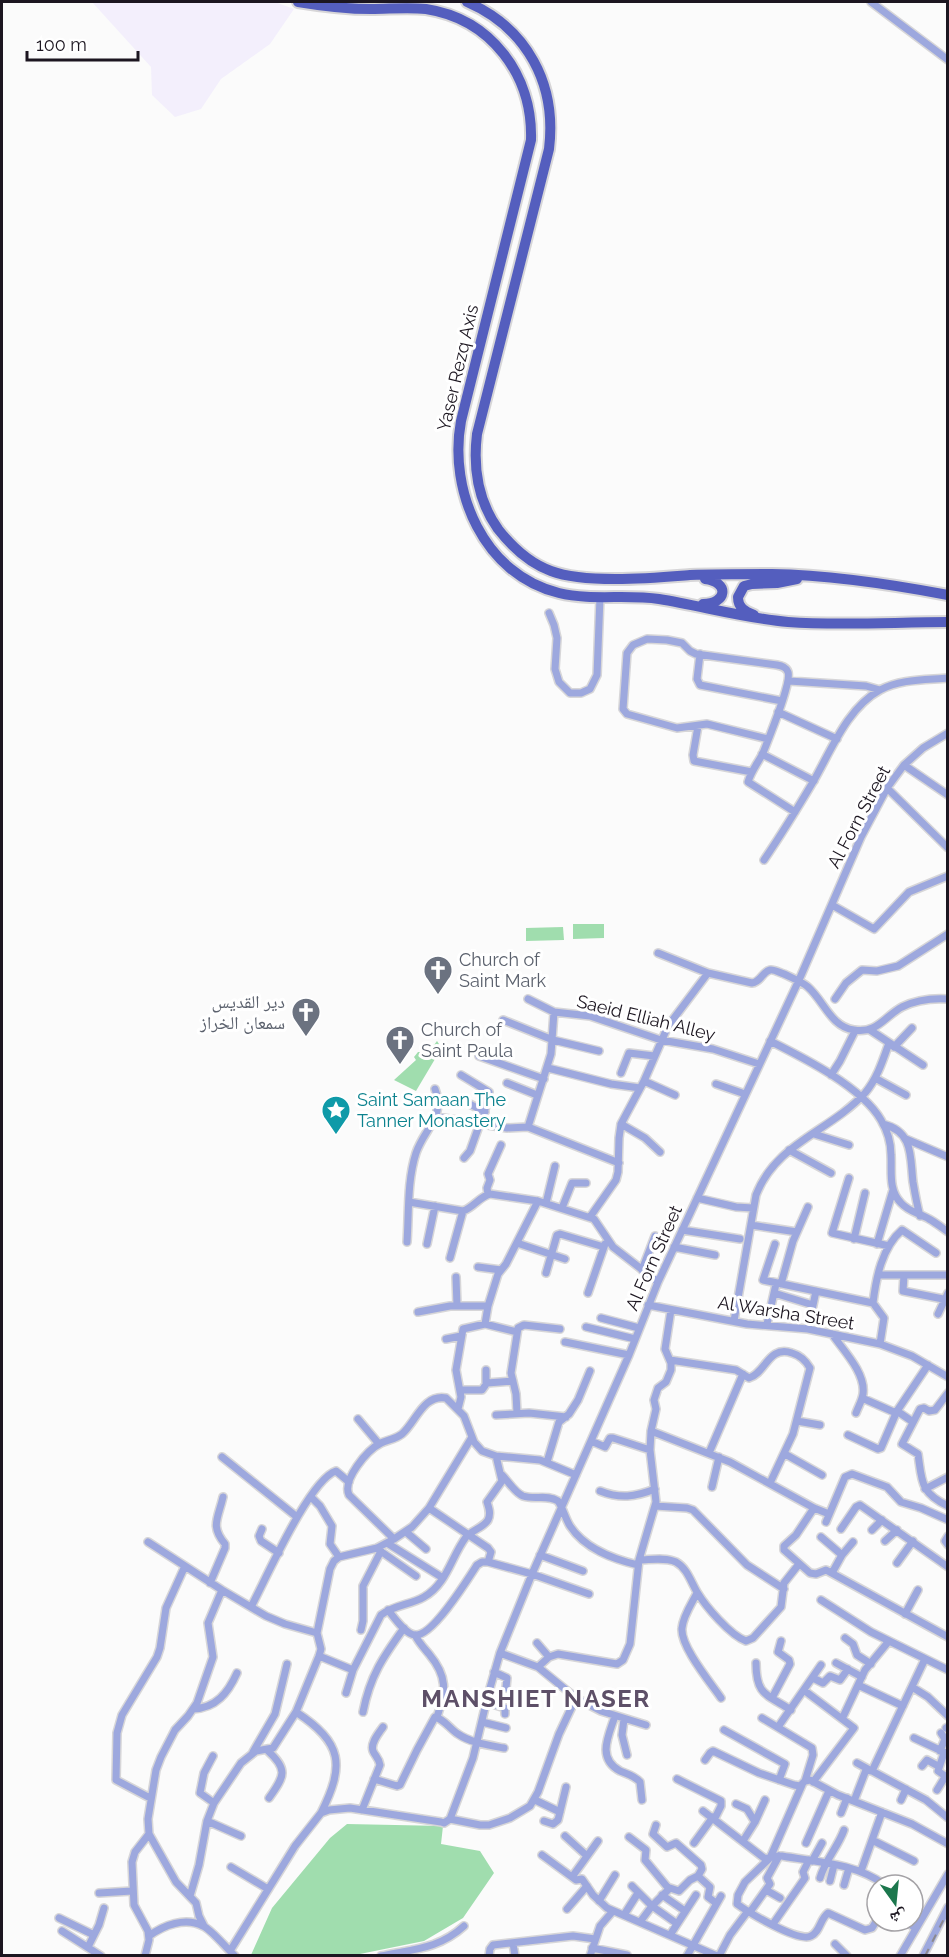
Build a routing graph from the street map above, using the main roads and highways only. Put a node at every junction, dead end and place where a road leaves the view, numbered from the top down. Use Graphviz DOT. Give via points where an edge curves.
graph roads {
  1 [pos="298,2"];
  2 [pos="467,2"];
  3 [pos="680,576"];
  4 [pos="808,576"];
  5 [pos="948,595"];
  6 [pos="690,604"];
  7 [pos="760,619"];
  8 [pos="948,622"];
  1 -- 6 [label="main road, Yaser Rezq Axis" via="351,8 413,8 450,15 492,42 518,75 530,113 531,140 461,421 459,473 465,499 490,549 523,577 550,591 579,597 651,598"];
  2 -- 3 [label="main road, Yaser Rezq Axis" via="506,27 528,52 544,82 551,122 549,149 477,434 476,471 484,502 494,522 515,547 551,571 583,577"];
  3 -- 4 [label="main road, Yaser Rezq Axis"];
  3 -- 6 [label="main road" via="713,580 722,590 715,603"];
  4 -- 5 [label="main road, Yaser Rezq Axis"];
  4 -- 7 [label="main road" via="744,586 738,597 739,605"];
  6 -- 7 [label="main road, Yaser Rezq Axis"];
  7 -- 8 [label="main road, Yaser Rezq Axis" via="822,624"];
}
